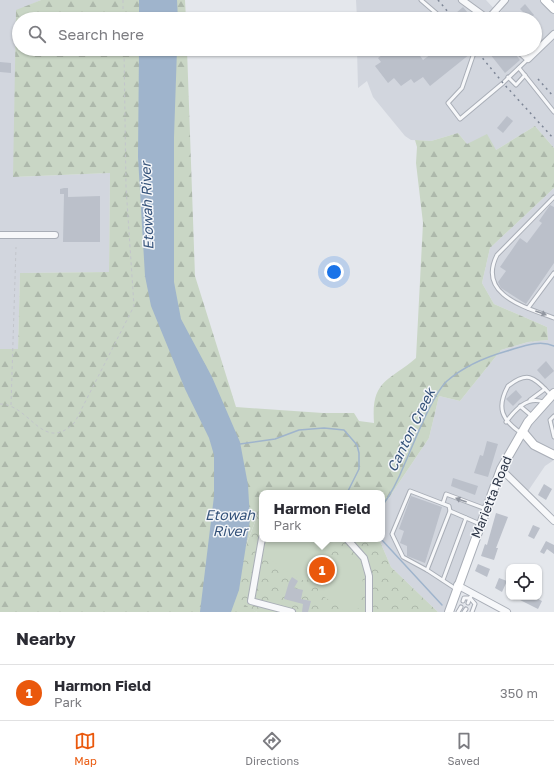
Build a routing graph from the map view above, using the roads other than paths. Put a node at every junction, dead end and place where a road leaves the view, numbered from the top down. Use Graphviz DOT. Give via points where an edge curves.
graph roads {
  1 [pos="421,0"];
  2 [pos="462,0"];
  3 [pos="545,0"];
  4 [pos="503,1"];
  5 [pos="554,9"];
  6 [pos="435,12"];
  7 [pos="477,12"];
  8 [pos="491,12"];
  9 [pos="554,34"];
  10 [pos="542,45"];
  11 [pos="473,56"];
  12 [pos="526,56"];
  13 [pos="528,58"];
  14 [pos="519,68"];
  15 [pos="525,75"];
  16 [pos="508,77"];
  17 [pos="554,112"];
  18 [pos="554,197"];
  19 [pos="0,235"];
  20 [pos="55,235"];
  21 [pos="554,273"];
  22 [pos="528,308"];
  23 [pos="554,318"];
  24 [pos="545,389"];
  25 [pos="553,394"];
  26 [pos="530,400"];
  27 [pos="545,403"];
  28 [pos="520,406"];
  29 [pos="554,416"];
  30 [pos="533,417"];
  31 [pos="506,422"];
  32 [pos="522,432"];
  33 [pos="554,437"];
  34 [pos="554,455"];
  35 [pos="501,469"];
  36 [pos="443,503"];
  37 [pos="486,509"];
  38 [pos="450,511"];
  39 [pos="466,518"];
  40 [pos="554,521"];
  41 [pos="480,524"];
  42 [pos="261,542"];
  43 [pos="350,542"];
  44 [pos="427,570"];
  45 [pos="442,580"];
  46 [pos="457,587"];
  47 [pos="472,595"];
  48 [pos="463,601"];
  49 [pos="468,603"];
  50 [pos="460,607"];
  51 [pos="292,612"];
  52 [pos="369,612"];
  53 [pos="451,612"];
  54 [pos="472,612"];
  55 [pos="507,612"];
  1 -- 6 [label="lane"];
  2 -- 7 [label="street"];
  3 -- 5 [label="street"];
  4 -- 8 [label="street"];
  9 -- 10 [label="street"];
  11 -- 16 [label="lane" via="462,88 448,103 460,119"];
  12 -- 13 [label="street"];
  13 -- 14 [label="lane"];
  14 -- 15 [label="lane"];
  14 -- 16 [label="lane"];
  15 -- 16 [label="lane" via="516,85"];
  15 -- 17 [label="lane"];
  18 -- 22 [label="lane" via="497,255 493,264 492,277 495,286 513,302"];
  19 -- 20 [label="street"];
  21 -- 22 [label="lane"];
  22 -- 23 [label="lane, one-way"];
  24 -- 25 [label="lane"];
  24 -- 26 [label="lane"];
  24 -- 31 [label="lane" via="534,378 526,376 508,386 502,410"];
  25 -- 27 [label="street, Marietta Road"];
  26 -- 27 [label="lane"];
  26 -- 28 [label="lane"];
  27 -- 30 [label="street, Marietta Road"];
  28 -- 30 [label="lane"];
  28 -- 31 [label="lane"];
  29 -- 33 [label="lane" via="550,420"];
  30 -- 32 [label="street, Marietta Road"];
  31 -- 32 [label="lane"];
  32 -- 34 [label="street" via="534,444"];
  32 -- 35 [label="street, Marietta Road"];
  35 -- 37 [label="street, Marietta Road"];
  35 -- 40 [label="street"];
  37 -- 36 [label="lane, one-way" via="446,494"];
  36 -- 38 [label="lane" via="449,506"];
  36 -- 44 [label="lane" via="410,491 392,534 403,557"];
  37 -- 41 [label="street, Marietta Road"];
  38 -- 39 [label="lane"];
  38 -- 44 [label="lane"];
  39 -- 41 [label="lane"];
  39 -- 45 [label="lane"];
  41 -- 46 [label="street, Marietta Road"];
  42 -- 51 [label="street" via="251,601"];
  43 -- 52 [label="street" via="366,564 369,576"];
  44 -- 45 [label="lane"];
  45 -- 46 [label="lane"];
  46 -- 47 [label="street"];
  46 -- 53 [label="street, Marietta Road"];
  47 -- 48 [label="lane"];
  47 -- 49 [label="lane"];
  47 -- 54 [label="lane" via="475,604"];
  47 -- 55 [label="street"];
  50 -- 53 [label="lane"];
}
